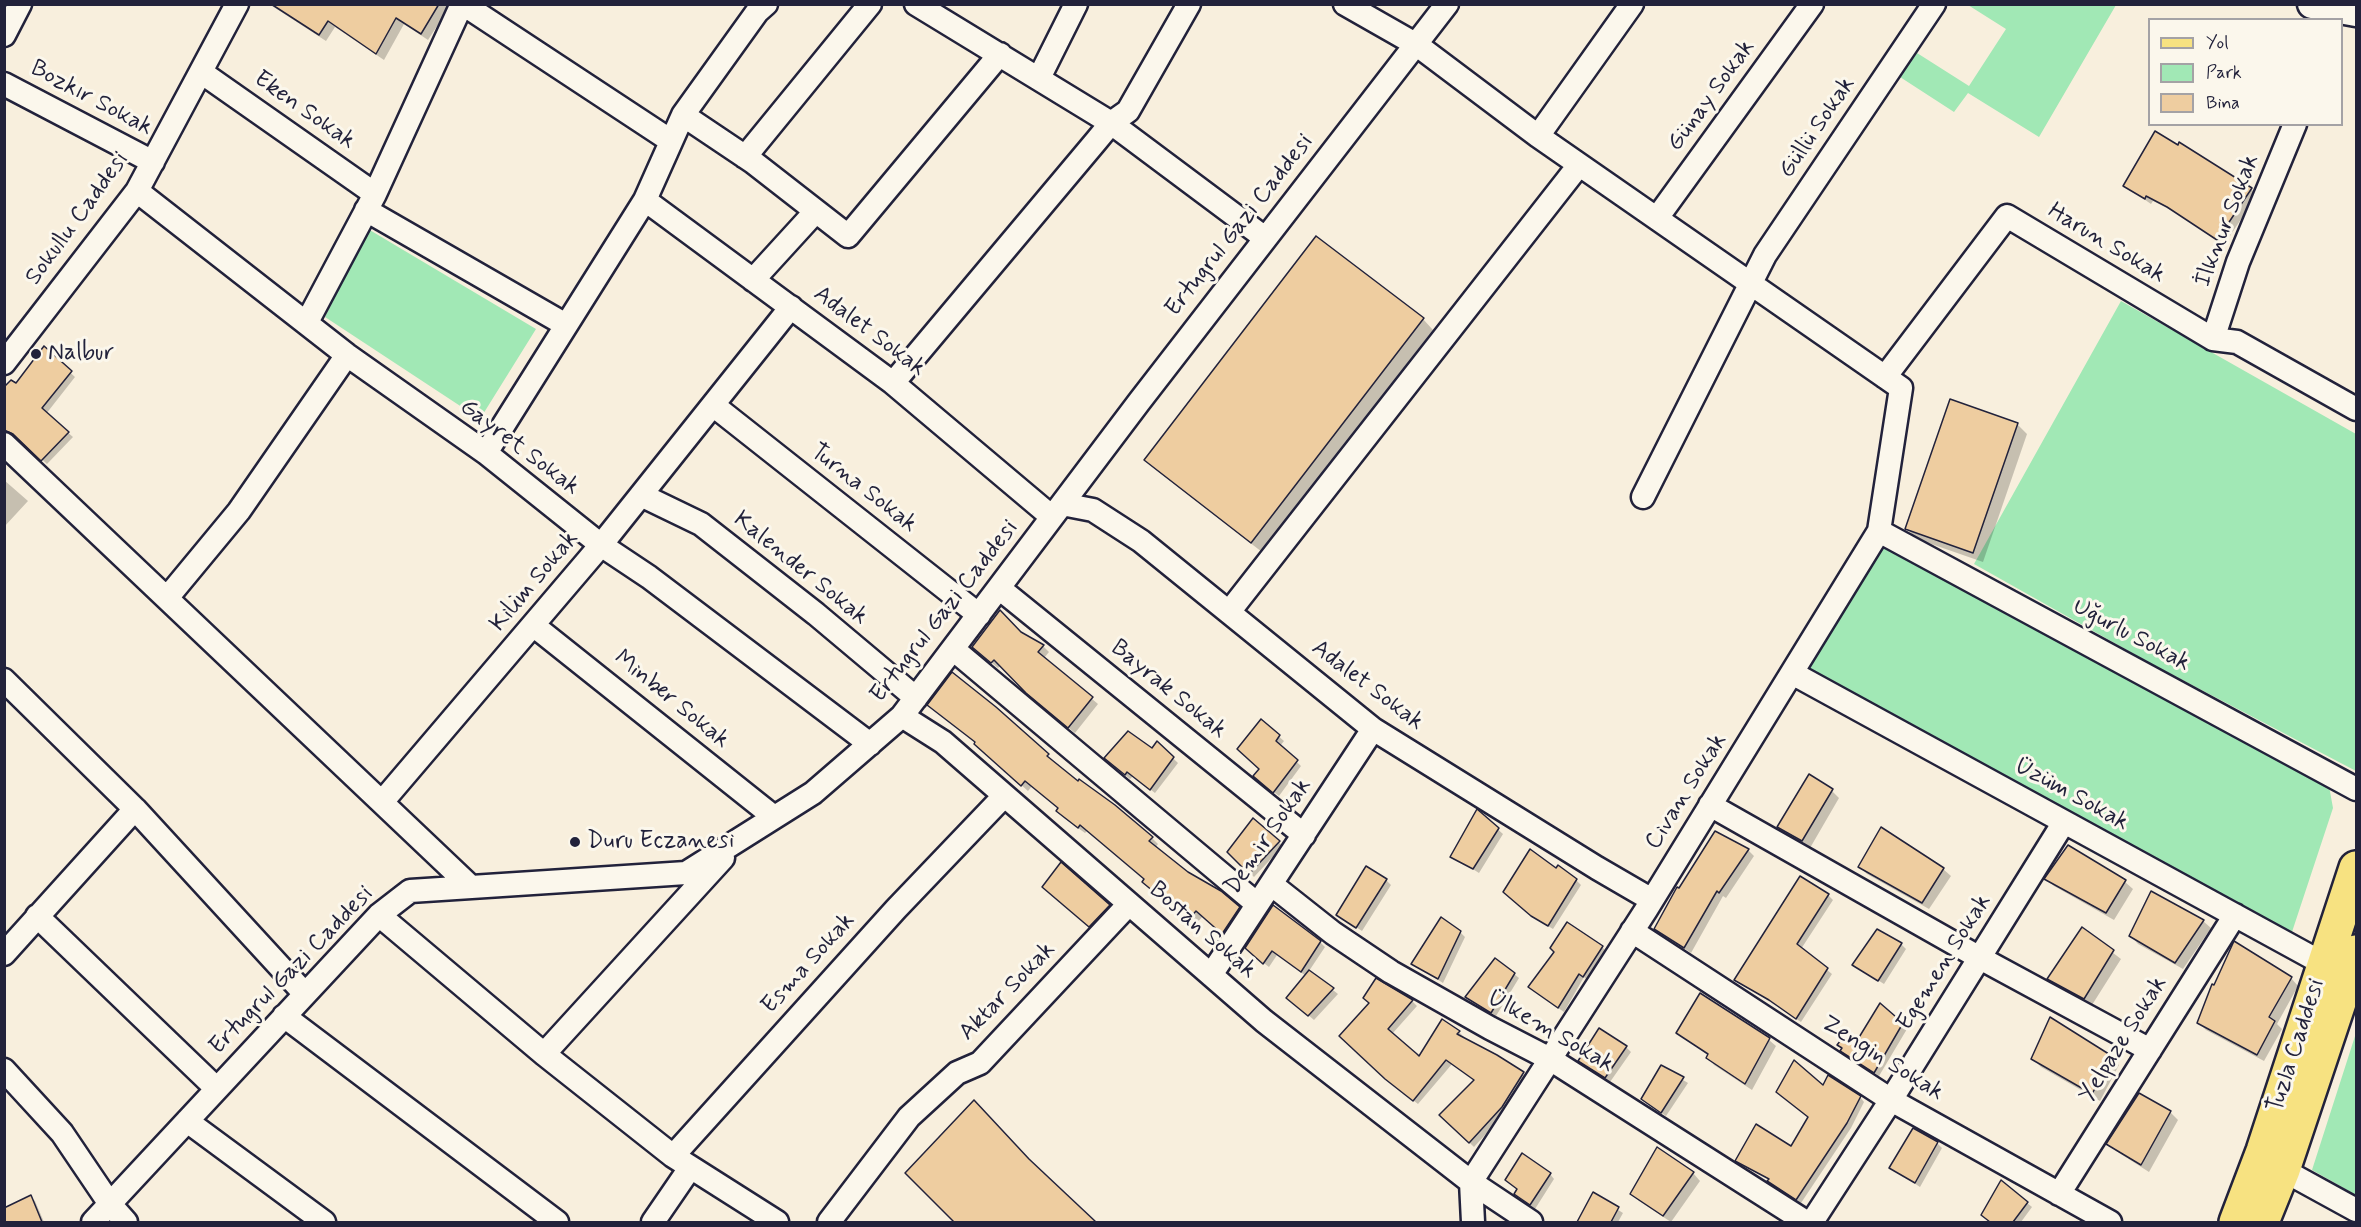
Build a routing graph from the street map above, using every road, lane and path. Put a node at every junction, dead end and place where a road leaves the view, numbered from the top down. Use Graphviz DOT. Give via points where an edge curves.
graph roads {
  1 [pos="20,4"];
  2 [pos="463,4"];
  3 [pos="870,4"];
  4 [pos="916,4"];
  5 [pos="1077,4"];
  6 [pos="1189,4"];
  7 [pos="1345,4"];
  8 [pos="1447,4"];
  9 [pos="1632,4"];
  10 [pos="1812,4"];
  11 [pos="1934,4"];
  12 [pos="230,7"];
  13 [pos="757,7"];
  14 [pos="2323,9"];
  15 [pos="2356,12"];
  16 [pos="4,35"];
  17 [pos="1417,45"];
  18 [pos="1000,54"];
  19 [pos="201,72"];
  20 [pos="1039,78"];
  21 [pos="4,84"];
  22 [pos="683,115"];
  23 [pos="1111,123"];
  24 [pos="2294,126"];
  25 [pos="1538,136"];
  26 [pos="671,141"];
  27 [pos="745,157"];
  28 [pos="153,162"];
  29 [pos="1580,165"];
  30 [pos="138,191"];
  31 [pos="645,200"];
  32 [pos="371,202"];
  33 [pos="816,211"];
  34 [pos="1657,219"];
  35 [pos="1265,238"];
  36 [pos="753,280"];
  37 [pos="1749,283"];
  38 [pos="790,307"];
  39 [pos="307,322"];
  40 [pos="566,325"];
  41 [pos="2213,339"];
  42 [pos="347,355"];
  43 [pos="4,363"];
  44 [pos="1885,377"];
  45 [pos="893,383"];
  46 [pos="713,405"];
  47 [pos="2356,409"];
  48 [pos="4,444"];
  49 [pos="486,453"];
  50 [pos="641,495"];
  51 [pos="1643,496"];
  52 [pos="1057,511"];
  53 [pos="1879,531"];
  54 [pos="601,545"];
  55 [pos="999,588"];
  56 [pos="167,598"];
  57 [pos="1229,612"];
  58 [pos="979,615"];
  59 [pos="533,625"];
  60 [pos="953,649"];
  61 [pos="1792,673"];
  62 [pos="4,680"];
  63 [pos="916,698"];
  64 [pos="902,716"];
  65 [pos="1373,729"];
  66 [pos="870,744"];
  67 [pos="2356,789"];
  68 [pos="1004,796"];
  69 [pos="382,802"];
  70 [pos="1710,805"];
  71 [pos="135,809"];
  72 [pos="774,817"];
  73 [pos="2064,822"];
  74 [pos="1304,835"];
  75 [pos="743,837"];
  76 [pos="2356,868"];
  77 [pos="1271,884"];
  78 [pos="471,887"];
  79 [pos="1652,900"];
  80 [pos="1129,904"];
  81 [pos="1257,904"];
  82 [pos="379,915"];
  83 [pos="2235,915"];
  84 [pos="37,916"];
  85 [pos="1632,932"];
  86 [pos="4,954"];
  87 [pos="2356,955"];
  88 [pos="1980,958"];
  89 [pos="2324,964"];
  90 [pos="1211,975"];
  91 [pos="305,994"];
  92 [pos="284,1017"];
  93 [pos="2150,1050"];
  94 [pos="544,1054"];
  95 [pos="1550,1059"];
  96 [pos="4,1070"];
  97 [pos="217,1089"];
  98 [pos="1891,1100"];
  99 [pos="187,1121"];
  100 [pos="682,1162"];
  101 [pos="2283,1170"];
  102 [pos="1471,1182"];
  103 [pos="2059,1194"];
  104 [pos="110,1204"];
  105 [pos="2356,1210"];
  106 [pos="93,1222"];
  107 [pos="126,1222"];
  108 [pos="324,1222"];
  109 [pos="557,1222"];
  110 [pos="653,1222"];
  111 [pos="777,1222"];
  112 [pos="829,1222"];
  113 [pos="1473,1222"];
  114 [pos="1532,1222"];
  115 [pos="1806,1222"];
  116 [pos="1812,1222"];
  117 [pos="2110,1222"];
  118 [pos="2236,1222"];
  119 [pos="2262,1222"];
  1 -- 16 [label="street"];
  2 -- 26 [label="street"];
  2 -- 32 [label="street"];
  3 -- 27 [label="street"];
  4 -- 18 [label="street"];
  5 -- 20 [label="street"];
  6 -- 23 [label="street" via="1128,111"];
  7 -- 17 [label="street"];
  8 -- 17 [label="street, Ertugrul Gazi Caddesi"];
  9 -- 25 [label="street"];
  10 -- 34 [label="street, Günay Sokak"];
  11 -- 37 [label="street, Güllü Sokak"];
  12 -- 19 [label="street, Sokullu Caddesi"];
  13 -- 22 [label="street"];
  14 -- 15 [label="street"];
  17 -- 25 [label="street"];
  17 -- 35 [label="street, Ertugrul Gazi Caddesi"];
  18 -- 20 [label="street"];
  18 -- 33 [label="street" via="848,236"];
  19 -- 28 [label="street, Sokullu Caddesi"];
  19 -- 32 [label="street, Eken Sokak"];
  20 -- 23 [label="street"];
  21 -- 28 [label="street, Bozkır Sokak"];
  22 -- 26 [label="street"];
  22 -- 27 [label="street"];
  23 -- 35 [label="street"];
  23 -- 45 [label="street"];
  24 -- 41 [label="street, İlknur Sokak" via="2238,262"];
  25 -- 29 [label="street"];
  26 -- 31 [label="street"];
  27 -- 33 [label="street"];
  28 -- 30 [label="street, Sokullu Caddesi"];
  29 -- 34 [label="street"];
  29 -- 57 [label="street"];
  30 -- 39 [label="street, Gayret Sokak"];
  30 -- 43 [label="street, Sokullu Caddesi"];
  31 -- 36 [label="street, Adalet Sokak"];
  31 -- 40 [label="street"];
  32 -- 39 [label="street"];
  32 -- 40 [label="street, Eken Sokak"];
  33 -- 36 [label="street"];
  34 -- 37 [label="street"];
  35 -- 52 [label="street, Ertugrul Gazi Caddesi"];
  36 -- 38 [label="street, Adalet Sokak"];
  37 -- 44 [label="street"];
  37 -- 51 [label="street, Güllü Sokak"];
  38 -- 45 [label="street, Adalet Sokak"];
  38 -- 46 [label="street, Kilim Sokak"];
  39 -- 42 [label="street, Gayret Sokak"];
  40 -- 49 [label="street"];
  41 -- 44 [label="street, Harun Sokak" via="2007,216"];
  41 -- 47 [label="street, Harun Sokak" via="2237,342"];
  42 -- 49 [label="street, Gayret Sokak"];
  42 -- 56 [label="street" via="239,510"];
  44 -- 53 [label="street, Civan Sokak" via="1901,388"];
  45 -- 52 [label="street, Adalet Sokak"];
  46 -- 50 [label="street, Kilim Sokak"];
  46 -- 58 [label="street, Turna Sokak"];
  48 -- 56 [label="street"];
  49 -- 54 [label="street, Gayret Sokak"];
  50 -- 54 [label="street, Kilim Sokak"];
  50 -- 63 [label="street, Kalender Sokak" via="700,524"];
  52 -- 55 [label="street, Ertugrul Gazi Caddesi"];
  52 -- 57 [label="street, Adalet Sokak" via="1093,510 1141,541"];
  53 -- 61 [label="street, Civan Sokak"];
  53 -- 67 [label="street, Uğurlu Sokak"];
  54 -- 59 [label="street, Kilim Sokak"];
  54 -- 66 [label="street, Gayret Sokak"];
  55 -- 58 [label="street, Ertugrul Gazi Caddesi"];
  55 -- 74 [label="street, Bayrak Sokak"];
  56 -- 69 [label="street"];
  57 -- 65 [label="street, Adalet Sokak"];
  58 -- 60 [label="street, Ertugrul Gazi Caddesi"];
  59 -- 69 [label="street, Kilim Sokak"];
  59 -- 72 [label="street, Minber Sokak"];
  60 -- 63 [label="street, Ertugrul Gazi Caddesi"];
  60 -- 81 [label="street"];
  61 -- 70 [label="street, Civan Sokak"];
  61 -- 73 [label="street, Üzüm Sokak"];
  62 -- 71 [label="street"];
  63 -- 64 [label="street, Ertugrul Gazi Caddesi"];
  64 -- 66 [label="street, Ertugrul Gazi Caddesi"];
  64 -- 68 [label="street, Bostan Sokak" via="943,742"];
  65 -- 74 [label="street, Demir Sokak"];
  65 -- 79 [label="street, Adalet Sokak"];
  66 -- 72 [label="street, Ertugrul Gazi Caddesi" via="813,794"];
  68 -- 80 [label="street, Bostan Sokak"];
  68 -- 100 [label="street, Esma Sokak" via="896,909"];
  69 -- 78 [label="street"];
  70 -- 79 [label="street, Civan Sokak"];
  70 -- 88 [label="street"];
  71 -- 84 [label="street"];
  71 -- 91 [label="street"];
  72 -- 75 [label="street, Ertugrul Gazi Caddesi"];
  73 -- 83 [label="street, Üzüm Sokak"];
  73 -- 88 [label="street, Egemen Sokak"];
  74 -- 77 [label="street, Demir Sokak"];
  75 -- 78 [label="street, Ertugrul Gazi Caddesi" via="686,873"];
  75 -- 94 [label="street"];
  76 -- 89 [label="main road, Tuzla Caddesi"];
  77 -- 81 [label="street, Demir Sokak"];
  77 -- 95 [label="street, Ülkem Sokak" via="1333,933 1392,972"];
  78 -- 82 [label="street, Ertugrul Gazi Caddesi" via="410,891"];
  79 -- 85 [label="street, Civan Sokak"];
  80 -- 90 [label="street, Bostan Sokak"];
  80 -- 112 [label="street, Aktar Sokak" via="980,1063 957,1073 909,1117"];
  81 -- 90 [label="street, Demir Sokak"];
  82 -- 91 [label="street, Ertugrul Gazi Caddesi"];
  82 -- 94 [label="street"];
  83 -- 89 [label="street, Üzüm Sokak"];
  83 -- 93 [label="street, Yelpaze Sokak"];
  84 -- 86 [label="street"];
  84 -- 97 [label="street"];
  85 -- 95 [label="street, Civan Sokak"];
  85 -- 98 [label="street, Zengin Sokak"];
  87 -- 101 [label="main road, Tuzla Caddesi"];
  88 -- 93 [label="street"];
  88 -- 98 [label="street, Egemen Sokak"];
  89 -- 118 [label="main road, Tuzla Caddesi"];
  90 -- 102 [label="street, Bostan Sokak"];
  91 -- 92 [label="street, Ertugrul Gazi Caddesi"];
  92 -- 97 [label="street, Ertugrul Gazi Caddesi"];
  92 -- 109 [label="street"];
  93 -- 103 [label="street, Yelpaze Sokak"];
  94 -- 100 [label="street"];
  95 -- 102 [label="street, Civan Sokak"];
  95 -- 115 [label="street, Ülkem Sokak"];
  96 -- 104 [label="street" via="62,1133"];
  97 -- 99 [label="street, Ertugrul Gazi Caddesi"];
  98 -- 103 [label="street, Zengin Sokak"];
  98 -- 116 [label="street, Egemen Sokak"];
  99 -- 104 [label="street, Ertugrul Gazi Caddesi"];
  99 -- 108 [label="street"];
  100 -- 110 [label="street, Esma Sokak"];
  100 -- 111 [label="street"];
  101 -- 105 [label="street"];
  101 -- 119 [label="main road, Tuzla Caddesi"];
  102 -- 113 [label="street"];
  102 -- 114 [label="street"];
  103 -- 117 [label="street, Zengin Sokak"];
  104 -- 106 [label="street, Ertugrul Gazi Caddesi"];
  104 -- 107 [label="street"];
}
